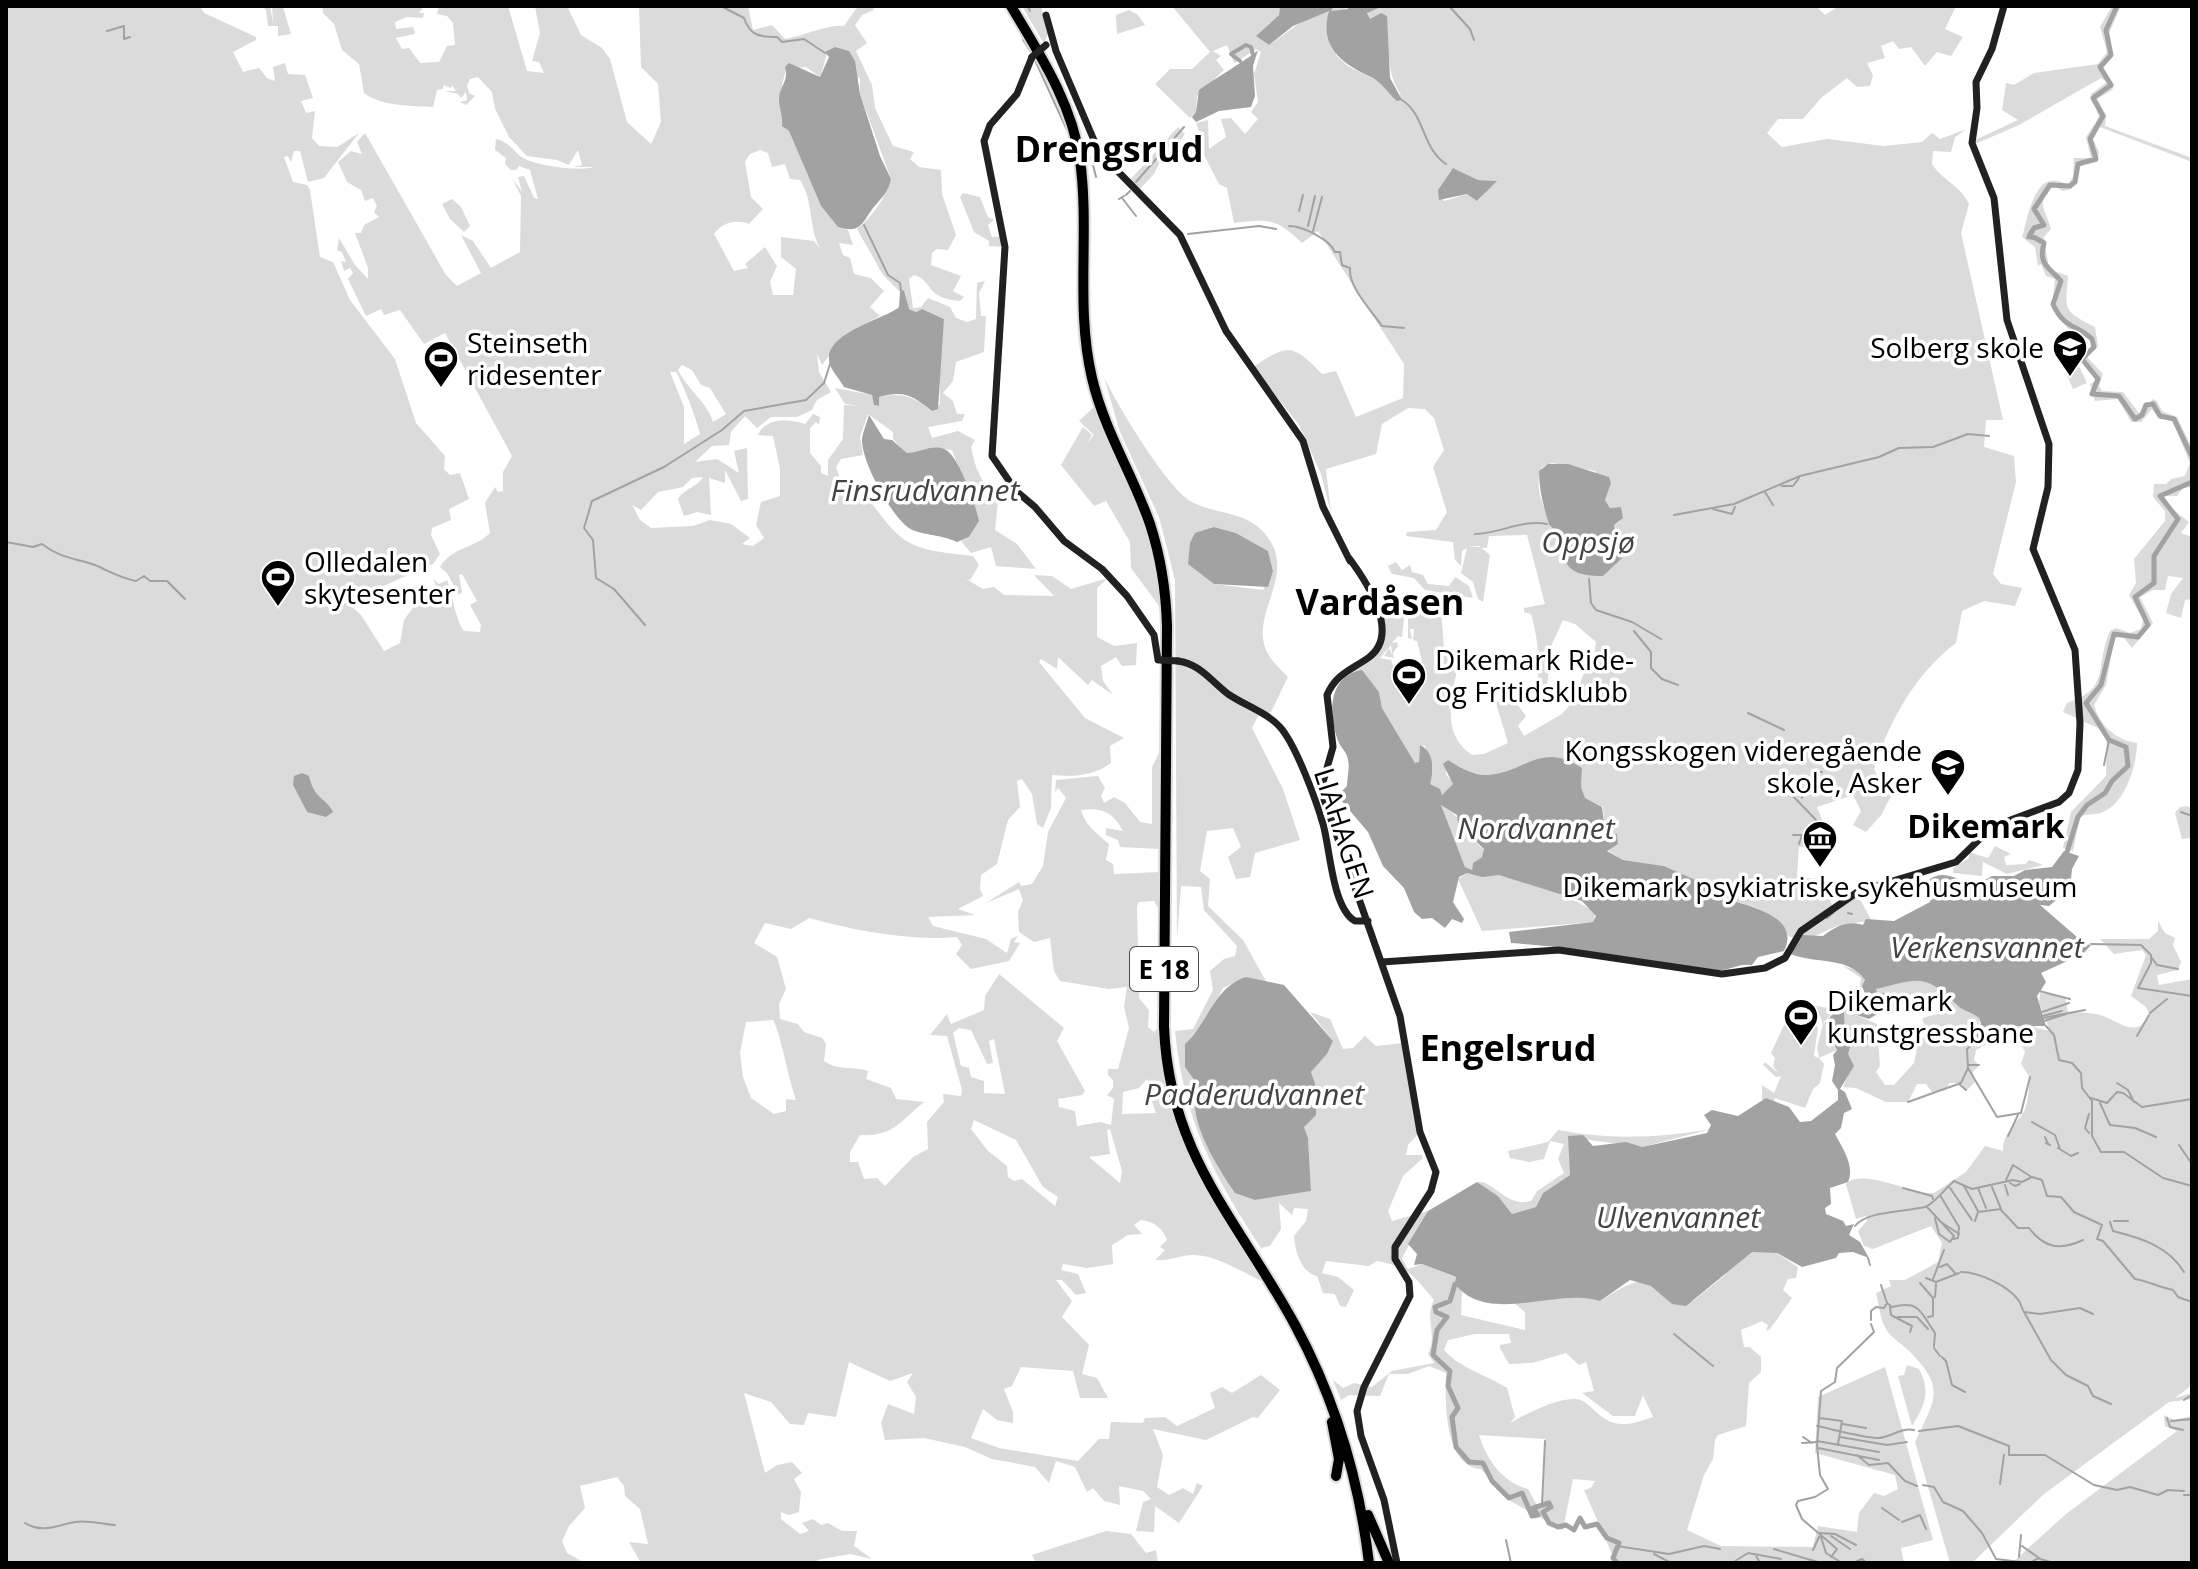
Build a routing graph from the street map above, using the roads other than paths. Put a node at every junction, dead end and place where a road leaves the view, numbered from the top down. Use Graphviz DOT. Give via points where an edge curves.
graph roads {
  1 [pos="1011,6"];
  2 [pos="1018,6"];
  3 [pos="1043,6"];
  4 [pos="2004,6"];
  5 [pos="1050,43"];
  6 [pos="1368,921"];
  7 [pos="1383,964"];
  8 [pos="1319,1374"];
  9 [pos="1336,1476"];
  10 [pos="1386,1562"];
  1 -- 8 [label="highway, E 18" via="1055,81 1072,125 1082,174 1084,329 1092,378 1150,523 1163,578 1164,1027 1173,1095 1199,1168 1284,1305"];
  2 -- 10 [label="highway, E 18" via="1059,79 1081,138 1088,186 1094,359 1107,411 1155,522 1168,577 1170,1027 1178,1094 1205,1166 1317,1355"];
  3 -- 5 [label="main road"];
  4 -- 7 [label="main road" via="1976,82 1972,143 1994,198 2007,320 2049,444 2048,487 2034,554 2074,645 2080,723 2076,776 2065,797 1992,827 1956,862 1873,885 1840,902 1797,934 1781,962 1762,969 1726,975 1559,950"];
  5 -- 6 [label="main road" via="1099,152 1186,247 1226,331 1303,441 1323,507 1376,614 1380,639 1369,657 1341,674 1330,688 1326,702 1333,747 1323,796"];
  5 -- 6 [label="main road, LIAHAGEN, bridge" via="1032,57 1017,94 987,130 985,154 1005,247 991,453 1016,491 1127,596 1154,635 1160,660 1196,666 1282,730 1315,801 1346,913 1355,921"];
  6 -- 7 [label="main road"];
  7 -- 10 [label="main road" via="1402,1023 1419,1124 1436,1177 1395,1244 1395,1259 1411,1293 1358,1404 1359,1430 1391,1533"];
  8 -- 9 [label="highway, E 18" via="1338,1449"];
  8 -- 10 [label="highway, E 18"];
}
